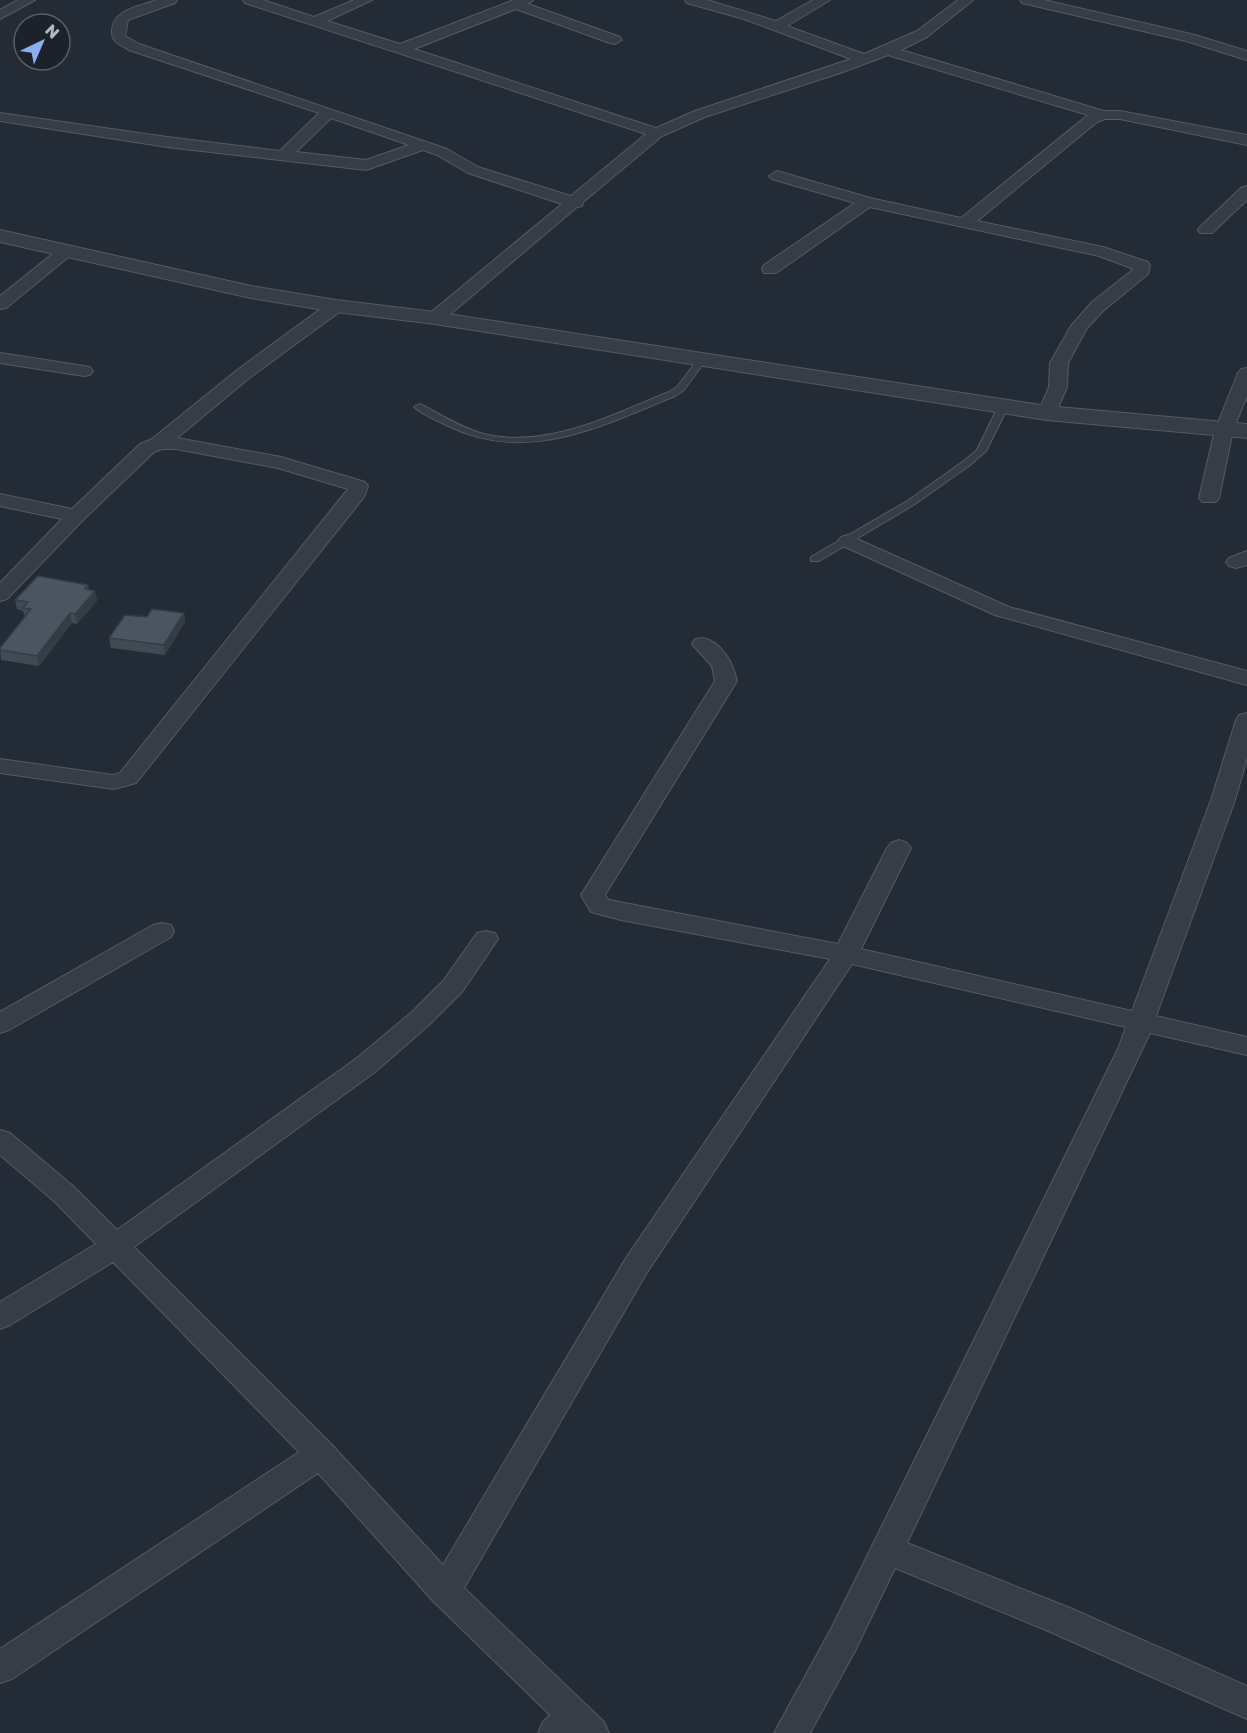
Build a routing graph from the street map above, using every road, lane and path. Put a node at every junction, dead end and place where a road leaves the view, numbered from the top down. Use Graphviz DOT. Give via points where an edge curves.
graph roads {
  1 [pos="28,0"];
  2 [pos="170,0"];
  3 [pos="250,0"];
  4 [pos="364,0"];
  5 [pos="692,0"];
  6 [pos="824,0"];
  7 [pos="966,0"];
  8 [pos="1028,0"];
  9 [pos="521,2"];
  10 [pos="0,15"];
  11 [pos="313,22"];
  12 [pos="777,26"];
  13 [pos="615,40"];
  14 [pos="401,49"];
  15 [pos="887,50"];
  16 [pos="1247,56"];
  17 [pos="864,59"];
  18 [pos="330,112"];
  19 [pos="1103,115"];
  20 [pos="0,117"];
  21 [pos="19,120"];
  22 [pos="0,133"];
  23 [pos="657,133"];
  24 [pos="1247,140"];
  25 [pos="423,145"];
  26 [pos="283,156"];
  27 [pos="777,176"];
  28 [pos="1247,191"];
  29 [pos="867,202"];
  30 [pos="576,203"];
  31 [pos="964,223"];
  32 [pos="1206,230"];
  33 [pos="0,236"];
  34 [pos="66,251"];
  35 [pos="771,269"];
  36 [pos="0,304"];
  37 [pos="336,306"];
  38 [pos="435,318"];
  39 [pos="0,358"];
  40 [pos="702,360"];
  41 [pos="84,371"];
  42 [pos="1247,373"];
  43 [pos="1004,406"];
  44 [pos="419,407"];
  45 [pos="1047,413"];
  46 [pos="1224,430"];
  47 [pos="1247,431"];
  48 [pos="159,443"];
  49 [pos="1209,498"];
  50 [pos="0,500"];
  51 [pos="76,516"];
  52 [pos="849,541"];
  53 [pos="815,559"];
  54 [pos="0,595"];
  55 [pos="703,644"];
  56 [pos="1247,678"];
  57 [pos="1247,720"];
  58 [pos="0,766"];
  59 [pos="899,848"];
  60 [pos="162,931"];
  61 [pos="486,939"];
  62 [pos="846,954"];
  63 [pos="1141,1020"];
  64 [pos="0,1024"];
  65 [pos="1247,1046"];
  66 [pos="0,1140"];
  67 [pos="115,1246"];
  68 [pos="0,1317"];
  69 [pos="321,1454"];
  70 [pos="887,1550"];
  71 [pos="445,1591"];
  72 [pos="0,1668"];
  73 [pos="1247,1703"];
  74 [pos="574,1728"];
  75 [pos="791,1733"];
  1 -- 10 [label="street"];
  2 -- 18 [label="street" via="123,17 118,38 156,55"];
  3 -- 11 [label="street"];
  4 -- 11 [label="street"];
  5 -- 12 [label="street"];
  6 -- 12 [label="street"];
  7 -- 15 [label="street" via="922,34"];
  8 -- 16 [label="street" via="1190,38"];
  9 -- 13 [label="street"];
  9 -- 14 [label="street"];
  11 -- 14 [label="street"];
  12 -- 17 [label="street"];
  14 -- 23 [label="street"];
  15 -- 17 [label="street"];
  15 -- 19 [label="street"];
  17 -- 23 [label="street" via="700,114"];
  18 -- 25 [label="street"];
  18 -- 26 [label="street"];
  19 -- 24 [label="street"];
  19 -- 31 [label="street" via="1092,119"];
  20 -- 21 [label="street"];
  21 -- 22 [label="street"];
  21 -- 26 [label="street"];
  23 -- 30 [label="street"];
  25 -- 26 [label="street" via="366,165"];
  25 -- 30 [label="street" via="473,170"];
  27 -- 29 [label="street"];
  28 -- 32 [label="street"];
  29 -- 31 [label="street"];
  29 -- 35 [label="street"];
  30 -- 38 [label="street"];
  31 -- 45 [label="street" via="1103,252 1142,266 1080,326 1059,363 1058,387"];
  33 -- 34 [label="street"];
  34 -- 36 [label="street"];
  34 -- 37 [label="street" via="251,292"];
  37 -- 38 [label="street"];
  37 -- 48 [label="street"];
  38 -- 40 [label="street"];
  39 -- 41 [label="street"];
  40 -- 43 [label="street"];
  40 -- 44 [label="lane" via="672,394 549,438 499,440 478,436"];
  42 -- 46 [label="street"];
  43 -- 45 [label="street"];
  43 -- 52 [label="lane" via="981,451 912,502"];
  45 -- 46 [label="street"];
  46 -- 47 [label="street"];
  46 -- 49 [label="street"];
  48 -- 51 [label="street" via="147,448"];
  48 -- 58 [label="street" via="281,463 358,486 357,493 128,778 114,782"];
  50 -- 51 [label="street"];
  51 -- 54 [label="street"];
  52 -- 53 [label="lane"];
  52 -- 56 [label="street" via="1002,611"];
  55 -- 62 [label="street" via="722,664 726,681 593,895 600,906 621,912"];
  57 -- 63 [label="street" via="1223,800"];
  59 -- 62 [label="street"];
  60 -- 64 [label="street"];
  61 -- 67 [label="street" via="453,986 366,1065"];
  62 -- 63 [label="street"];
  62 -- 71 [label="street" via="636,1266"];
  63 -- 65 [label="street"];
  63 -- 70 [label="street" via="1131,1049"];
  66 -- 67 [label="street" via="64,1194"];
  67 -- 68 [label="street"];
  67 -- 69 [label="street"];
  69 -- 71 [label="street"];
  69 -- 72 [label="street"];
  70 -- 73 [label="street" via="1058,1619"];
  70 -- 75 [label="street"];
  71 -- 74 [label="street"];
}
